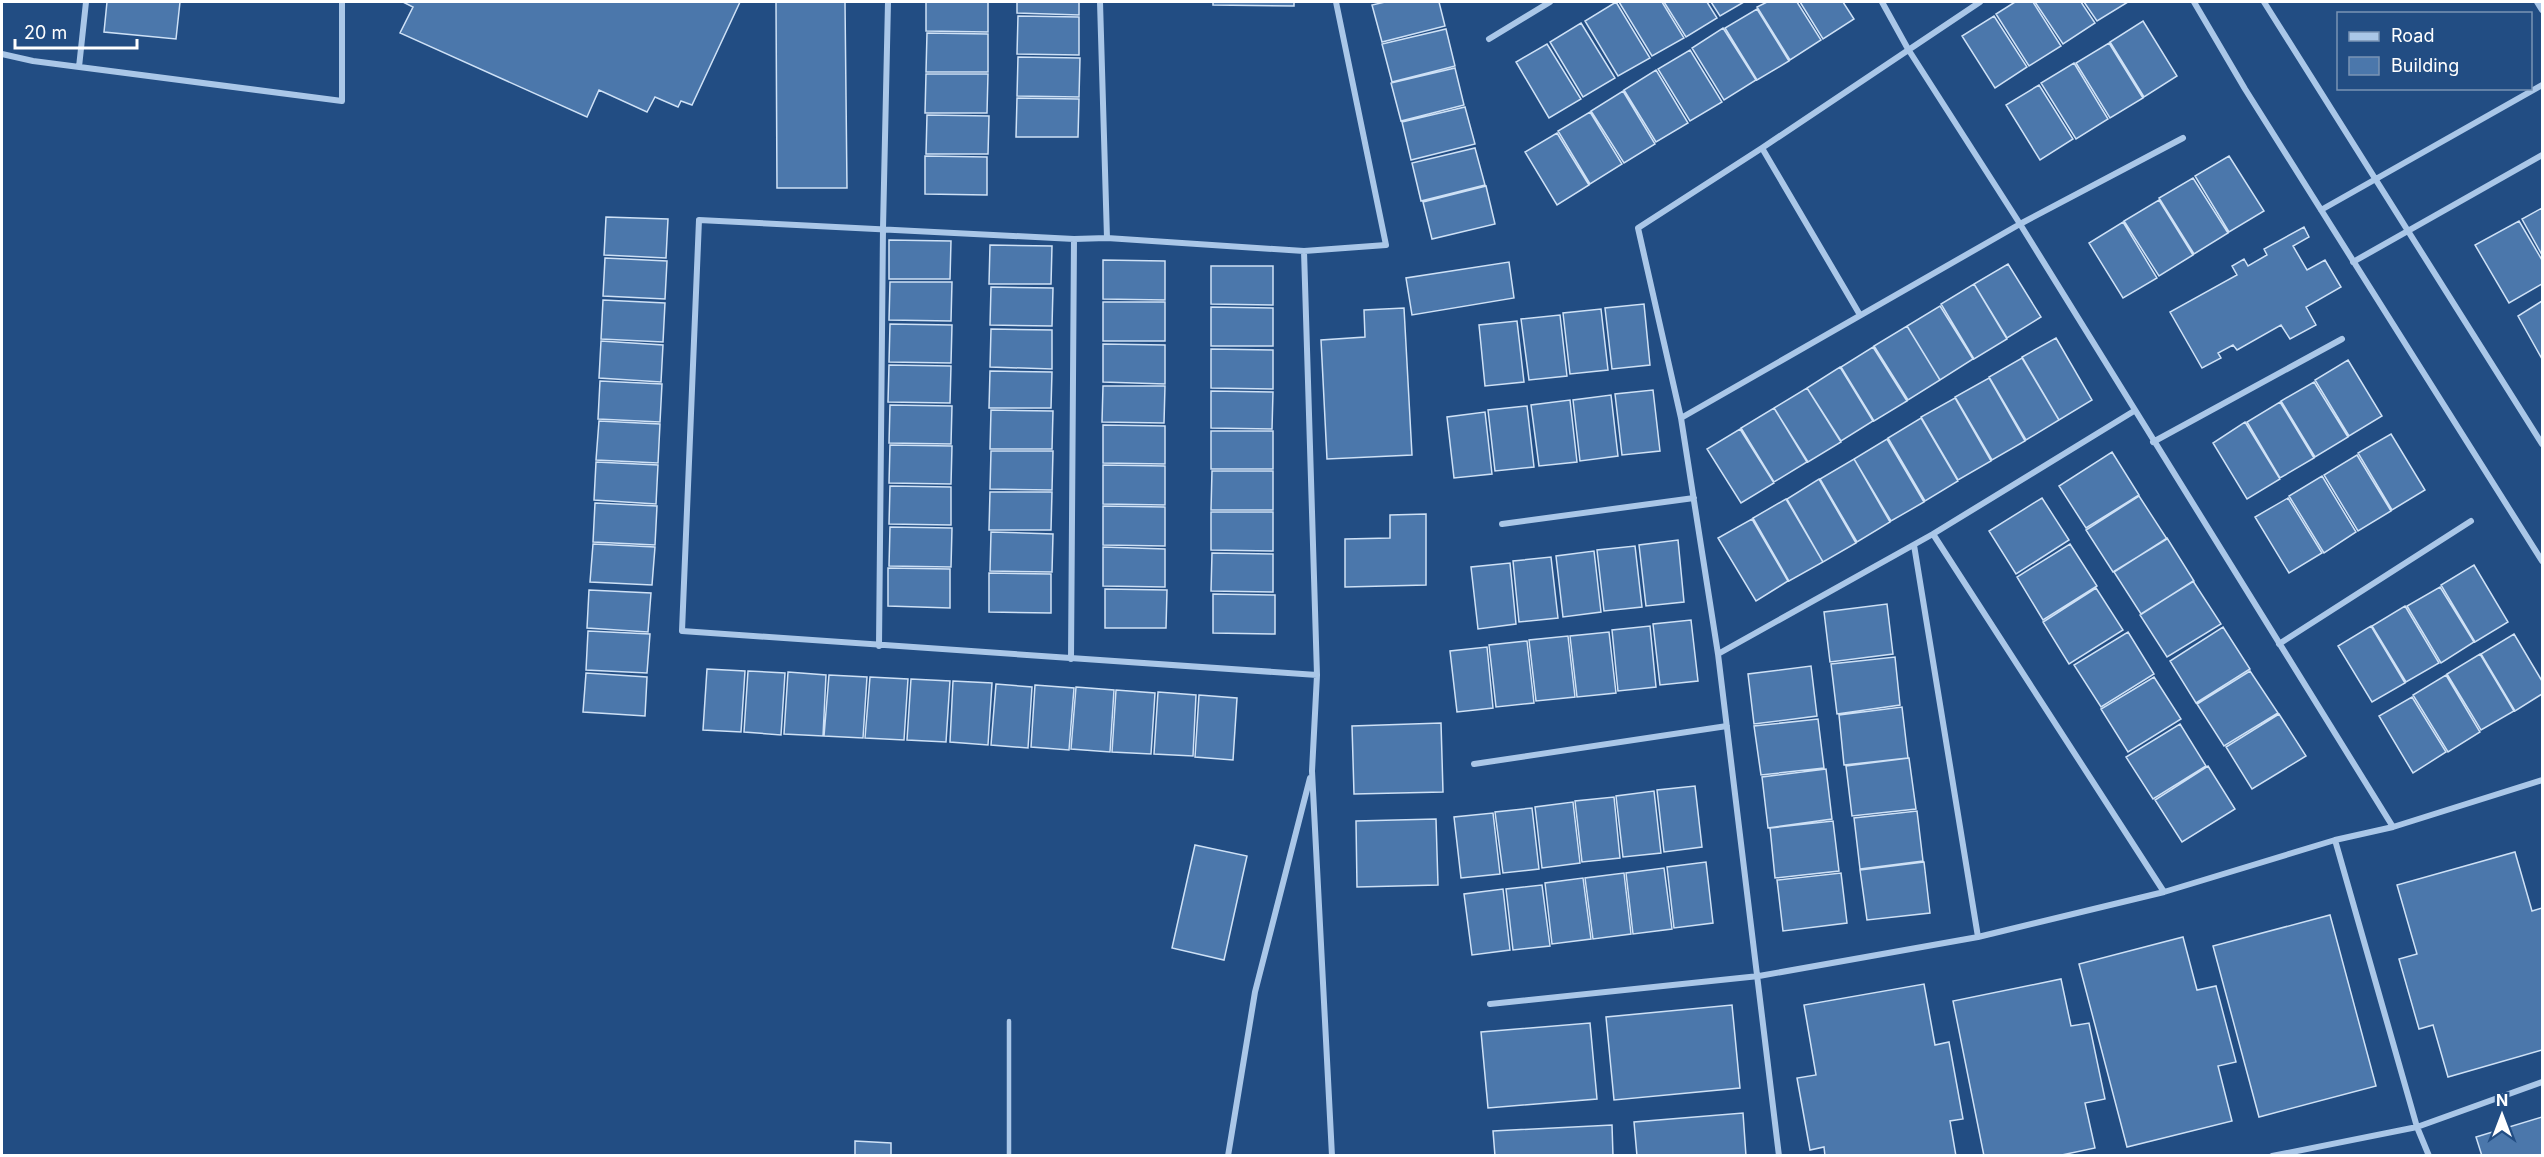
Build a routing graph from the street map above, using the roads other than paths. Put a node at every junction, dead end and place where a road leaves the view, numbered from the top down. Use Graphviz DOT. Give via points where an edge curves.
graph roads {
  1 [pos="86,2"];
  2 [pos="342,2"];
  3 [pos="888,2"];
  4 [pos="1101,2"];
  5 [pos="1335,2"];
  6 [pos="1550,2"];
  7 [pos="1882,2"];
  8 [pos="1980,2"];
  9 [pos="2194,2"];
  10 [pos="2264,2"];
  11 [pos="2537,2"];
  12 [pos="2542,10"];
  13 [pos="1489,39"];
  14 [pos="1908,49"];
  15 [pos="2,54"];
  16 [pos="79,67"];
  17 [pos="2542,85"];
  18 [pos="2183,138"];
  19 [pos="1762,148"];
  20 [pos="2542,155"];
  21 [pos="2374,178"];
  22 [pos="2321,210"];
  23 [pos="2020,224"];
  24 [pos="883,228"];
  25 [pos="2407,231"];
  26 [pos="1107,238"];
  27 [pos="1074,239"];
  28 [pos="1304,251"];
  29 [pos="2353,262"];
  30 [pos="1860,315"];
  31 [pos="2342,339"];
  32 [pos="2134,411"];
  33 [pos="1681,418"];
  34 [pos="2153,442"];
  35 [pos="2542,444"];
  36 [pos="1694,498"];
  37 [pos="2471,521"];
  38 [pos="1502,524"];
  39 [pos="1933,534"];
  40 [pos="1914,544"];
  41 [pos="2542,561"];
  42 [pos="2279,644"];
  43 [pos="879,646"];
  44 [pos="1718,654"];
  45 [pos="1071,659"];
  46 [pos="1317,675"];
  47 [pos="1727,726"];
  48 [pos="1474,764"];
  49 [pos="1312,771"];
  50 [pos="2542,780"];
  51 [pos="2393,827"];
  52 [pos="2335,840"];
  53 [pos="2164,892"];
  54 [pos="1978,938"];
  55 [pos="1759,976"];
  56 [pos="1490,1004"];
  57 [pos="1009,1021"];
  58 [pos="2542,1082"];
  59 [pos="2417,1127"];
  60 [pos="1008,1155"];
  61 [pos="1228,1155"];
  62 [pos="1332,1155"];
  63 [pos="1779,1155"];
  64 [pos="2272,1155"];
  65 [pos="2430,1155"];
  1 -- 16 [label="street"];
  2 -- 16 [label="street" via="342,101"];
  3 -- 24 [label="street"];
  4 -- 26 [label="street"];
  5 -- 28 [label="street" via="1386,245"];
  6 -- 13 [label="street"];
  7 -- 14 [label="street"];
  8 -- 14 [label="street"];
  9 -- 22 [label="street"];
  10 -- 21 [label="street"];
  11 -- 12 [label="street"];
  14 -- 19 [label="street"];
  14 -- 23 [label="street"];
  15 -- 16 [label="street"];
  17 -- 21 [label="street"];
  18 -- 23 [label="street"];
  19 -- 30 [label="street"];
  19 -- 33 [label="street" via="1638,228"];
  20 -- 25 [label="street"];
  21 -- 22 [label="street"];
  21 -- 25 [label="street"];
  22 -- 29 [label="street"];
  23 -- 30 [label="street"];
  23 -- 32 [label="street"];
  24 -- 27 [label="street"];
  24 -- 43 [label="street"];
  24 -- 43 [label="street" via="699,220 682,631"];
  25 -- 29 [label="street"];
  25 -- 35 [label="street"];
  26 -- 27 [label="street"];
  26 -- 28 [label="street"];
  27 -- 45 [label="street"];
  28 -- 46 [label="street"];
  29 -- 41 [label="street"];
  30 -- 33 [label="street"];
  31 -- 34 [label="street"];
  32 -- 34 [label="street"];
  32 -- 39 [label="street"];
  33 -- 36 [label="street"];
  34 -- 42 [label="street"];
  36 -- 38 [label="street"];
  36 -- 44 [label="street"];
  37 -- 42 [label="street"];
  39 -- 40 [label="street"];
  39 -- 53 [label="street"];
  40 -- 44 [label="street"];
  40 -- 54 [label="street"];
  42 -- 51 [label="street"];
  43 -- 45 [label="street"];
  44 -- 47 [label="street"];
  45 -- 46 [label="street"];
  46 -- 49 [label="street"];
  47 -- 48 [label="street"];
  47 -- 55 [label="street"];
  49 -- 61 [label="street" via="1255,992"];
  49 -- 62 [label="street"];
  50 -- 51 [label="street"];
  51 -- 52 [label="street"];
  52 -- 53 [label="street"];
  52 -- 59 [label="street"];
  53 -- 54 [label="street"];
  54 -- 55 [label="street"];
  55 -- 56 [label="street"];
  55 -- 63 [label="street"];
  57 -- 60 [label="lane"];
  58 -- 59 [label="street"];
  59 -- 64 [label="street"];
  59 -- 65 [label="street"];
}
